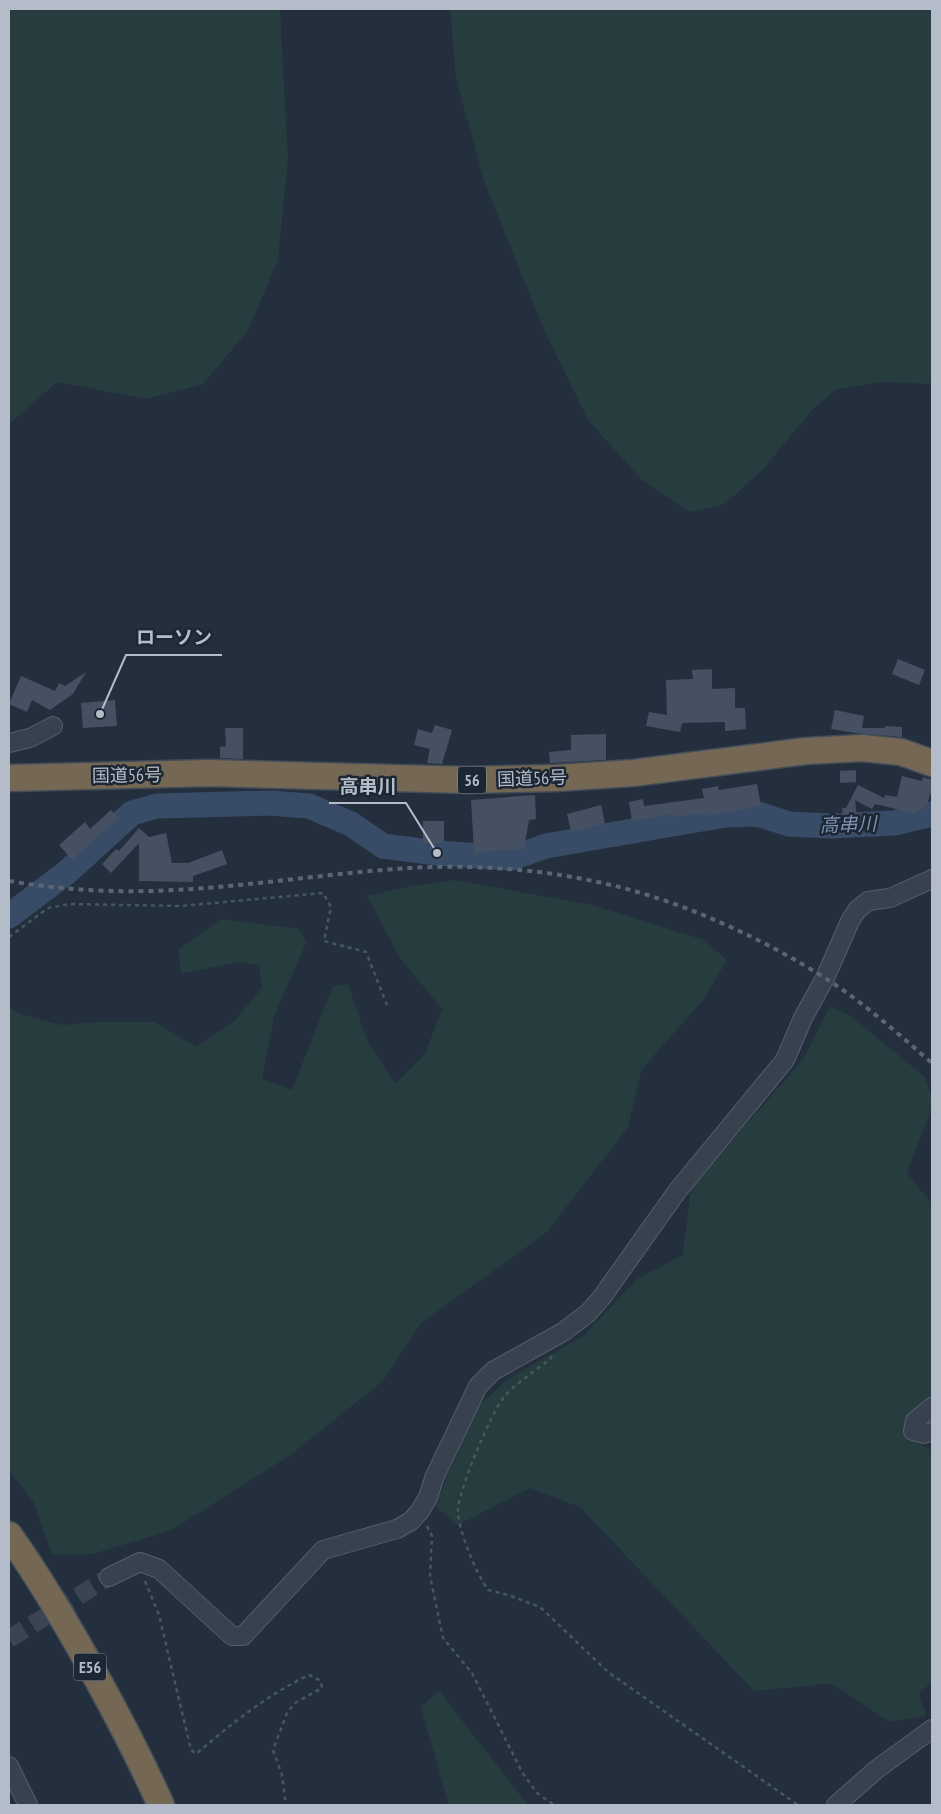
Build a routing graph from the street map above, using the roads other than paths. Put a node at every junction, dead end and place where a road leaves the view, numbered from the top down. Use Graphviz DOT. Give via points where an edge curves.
graph roads {
  1 [pos="53,726"];
  2 [pos="9,743"];
  3 [pos="932,763"];
  4 [pos="9,778"];
  5 [pos="932,879"];
  6 [pos="932,1407"];
  7 [pos="932,1432"];
  8 [pos="9,1534"];
  9 [pos="109,1577"];
  10 [pos="932,1729"];
  11 [pos="9,1766"];
  12 [pos="28,1805"];
  13 [pos="161,1805"];
  14 [pos="836,1805"];
  1 -- 2 [label="street" via="30,738"];
  3 -- 4 [label="highway, 国道56号 / 56" via="901,752 862,748 557,778 467,780 209,773"];
  5 -- 9 [label="street" via="890,898 868,902 857,910 785,1060 678,1190 588,1313 563,1332 493,1371 478,1386 428,1497 411,1521 397,1529 323,1550 243,1636 232,1636 159,1569 140,1562"];
  6 -- 7 [label="street" via="915,1421 913,1431"];
  8 -- 13 [label="highway, E56" via="68,1626"];
  10 -- 14 [label="street" via="877,1769"];
  11 -- 12 [label="street"];
}
